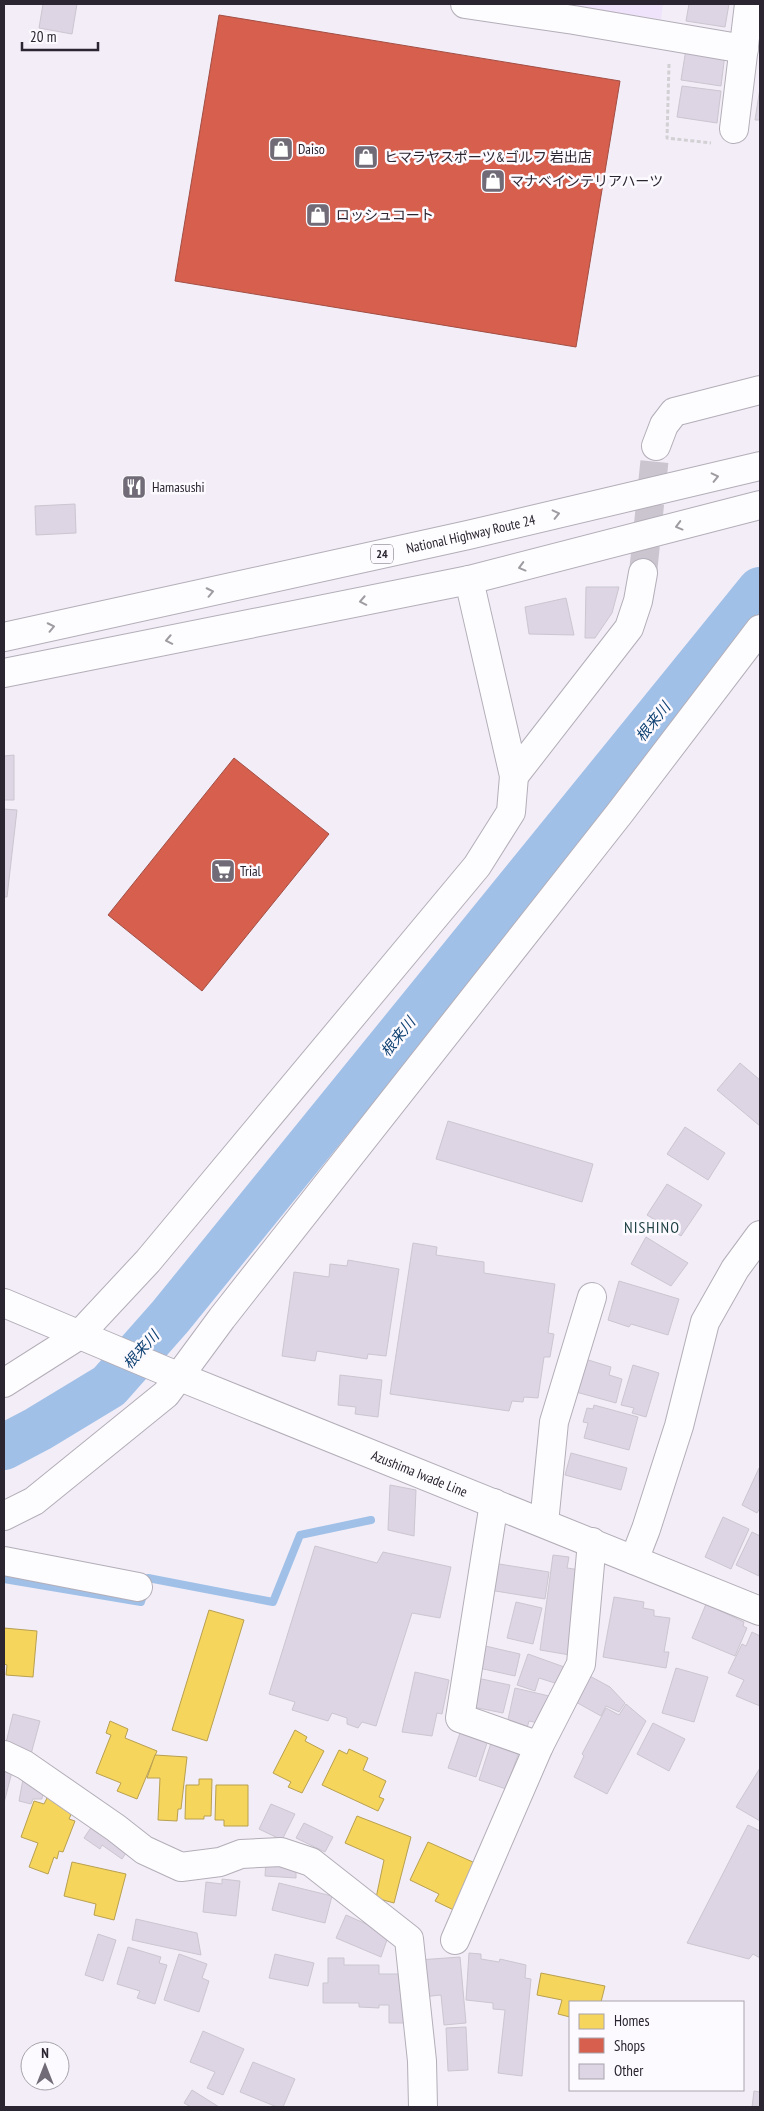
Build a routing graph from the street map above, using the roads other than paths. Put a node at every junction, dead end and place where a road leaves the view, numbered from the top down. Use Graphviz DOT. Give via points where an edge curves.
graph roads {
  1 [pos="465,4"];
  2 [pos="749,4"];
  3 [pos="744,49"];
  4 [pos="723,136"];
  5 [pos="760,390"];
  6 [pos="656,446"];
  7 [pos="760,466"];
  8 [pos="760,505"];
  9 [pos="642,573"];
  10 [pos="469,580"];
  11 [pos="760,629"];
  12 [pos="4,637"];
  13 [pos="4,673"];
  14 [pos="514,776"];
  15 [pos="760,1234"];
  16 [pos="592,1297"];
  17 [pos="4,1303"];
  18 [pos="78,1336"];
  19 [pos="171,1373"];
  20 [pos="4,1383"];
  21 [pos="494,1503"];
  22 [pos="4,1516"];
  23 [pos="544,1523"];
  24 [pos="592,1542"];
  25 [pos="634,1560"];
  26 [pos="4,1561"];
  27 [pos="138,1587"];
  28 [pos="760,1611"];
  29 [pos="540,1746"];
  30 [pos="4,1755"];
  31 [pos="455,1940"];
  32 [pos="423,2107"];
  1 -- 3 [label="main road"];
  2 -- 3 [label="main road"];
  3 -- 4 [label="main road"];
  5 -- 6 [label="main road" via="674,412 664,425"];
  12 -- 7 [label="main road, National Highway Route 24 / 24, one-way" via="468,535"];
  8 -- 10 [label="main road, one-way"];
  9 -- 14 [label="main road" via="630,628"];
  10 -- 13 [label="main road, one-way"];
  10 -- 14 [label="main road"];
  11 -- 19 [label="main road" via="619,814 228,1310"];
  14 -- 18 [label="main road" via="511,812 476,866 148,1261"];
  15 -- 25 [label="main road" via="735,1269 705,1322 679,1426"];
  16 -- 23 [label="main road" via="554,1422"];
  17 -- 18 [label="main road, Azushima Iwade Line"];
  18 -- 19 [label="main road, Azushima Iwade Line"];
  18 -- 20 [label="main road"];
  19 -- 21 [label="main road, Azushima Iwade Line"];
  19 -- 22 [label="main road" via="166,1394 34,1501"];
  21 -- 23 [label="main road, Azushima Iwade Line"];
  21 -- 29 [label="main road" via="460,1718"];
  23 -- 24 [label="main road, Azushima Iwade Line"];
  24 -- 25 [label="main road, Azushima Iwade Line"];
  24 -- 29 [label="main road" via="581,1664"];
  25 -- 28 [label="main road, Azushima Iwade Line"];
  26 -- 27 [label="main road"];
  29 -- 31 [label="main road"];
  30 -- 32 [label="main road" via="25,1765 144,1850 181,1867 220,1862 240,1854 281,1852 311,1862 409,1939 422,2061"];
}
